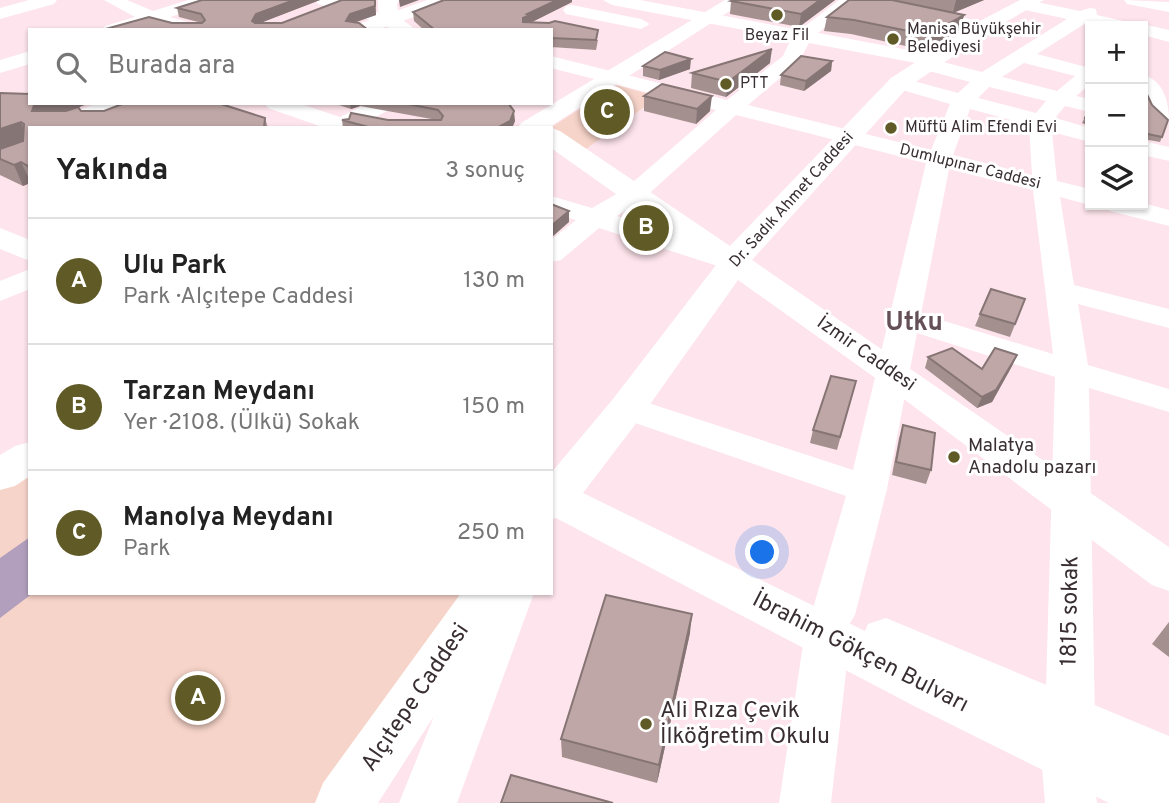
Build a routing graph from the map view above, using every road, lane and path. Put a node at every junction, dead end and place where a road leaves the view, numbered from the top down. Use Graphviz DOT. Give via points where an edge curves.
graph roads {
  1 [pos="48,0"];
  2 [pos="113,0"];
  3 [pos="205,0"];
  4 [pos="593,0"];
  5 [pos="612,0"];
  6 [pos="696,0"];
  7 [pos="850,0"];
  8 [pos="1133,0"];
  9 [pos="438,3"];
  10 [pos="733,3"];
  11 [pos="1031,3"];
  12 [pos="328,4"];
  13 [pos="1169,7"];
  14 [pos="896,8"];
  15 [pos="572,10"];
  16 [pos="0,14"];
  17 [pos="397,14"];
  18 [pos="1169,15"];
  19 [pos="151,17"];
  20 [pos="1099,17"];
  21 [pos="709,18"];
  22 [pos="553,20"];
  23 [pos="118,28"];
  24 [pos="189,28"];
  25 [pos="364,28"];
  26 [pos="1060,31"];
  27 [pos="1155,33"];
  28 [pos="685,34"];
  29 [pos="802,37"];
  30 [pos="1004,40"];
  31 [pos="764,51"];
  32 [pos="28,58"];
  33 [pos="1085,58"];
  34 [pos="927,62"];
  35 [pos="553,63"];
  36 [pos="5,66"];
  37 [pos="28,72"];
  38 [pos="700,75"];
  39 [pos="612,78"];
  40 [pos="985,79"];
  41 [pos="1153,80"];
  42 [pos="899,83"];
  43 [pos="661,89"];
  44 [pos="1071,91"];
  45 [pos="962,101"];
  46 [pos="1085,102"];
  47 [pos="283,105"];
  48 [pos="130,106"];
  49 [pos="733,106"];
  50 [pos="391,113"];
  51 [pos="1169,114"];
  52 [pos="1148,119"];
  53 [pos="69,120"];
  54 [pos="345,123"];
  55 [pos="1085,123"];
  56 [pos="1169,124"];
  57 [pos="546,126"];
  58 [pos="849,137"];
  59 [pos="553,138"];
  60 [pos="1148,149"];
  61 [pos="1169,154"];
  62 [pos="939,159"];
  63 [pos="1045,186"];
  64 [pos="634,194"];
  65 [pos="1085,196"];
  66 [pos="553,205"];
  67 [pos="1138,210"];
  68 [pos="1169,218"];
  69 [pos="0,219"];
  70 [pos="594,219"];
  71 [pos="28,232"];
  72 [pos="0,237"];
  73 [pos="28,250"];
  74 [pos="553,252"];
  75 [pos="734,262"];
  76 [pos="28,279"];
  77 [pos="1059,290"];
  78 [pos="0,292"];
  79 [pos="904,319"];
  80 [pos="1169,319"];
  81 [pos="1072,371"];
  82 [pos="894,373"];
  83 [pos="1169,401"];
  84 [pos="627,408"];
  85 [pos="28,442"];
  86 [pos="28,457"];
  87 [pos="0,460"];
  88 [pos="0,475"];
  89 [pos="868,489"];
  90 [pos="554,492"];
  91 [pos="1072,500"];
  92 [pos="1169,572"];
  93 [pos="487,595"];
  94 [pos="509,595"];
  95 [pos="830,626"];
  96 [pos="1069,760"];
  97 [pos="1169,763"];
  98 [pos="1169,801"];
  99 [pos="344,803"];
  100 [pos="428,803"];
  101 [pos="805,803"];
  1 -- 16 [label="street"];
  2 -- 19 [label="street"];
  3 -- 19 [label="street"];
  4 -- 15 [label="street"];
  5 -- 21 [label="street"];
  6 -- 10 [label="street"];
  7 -- 29 [label="street"];
  8 -- 13 [label="street"];
  9 -- 17 [label="street"];
  10 -- 21 [label="main road"];
  11 -- 20 [label="street"];
  11 -- 30 [label="main road, Dr. Sadık Ahmet Caddesi"];
  12 -- 17 [label="street"];
  14 -- 30 [label="street"];
  15 -- 22 [label="street"];
  15 -- 28 [label="street"];
  17 -- 25 [label="street"];
  18 -- 27 [label="street"];
  19 -- 23 [label="street"];
  19 -- 24 [label="street"];
  20 -- 26 [label="street"];
  21 -- 28 [label="main road"];
  21 -- 29 [label="street"];
  26 -- 30 [label="street"];
  26 -- 30 [label="street"];
  28 -- 39 [label="main road"];
  29 -- 31 [label="street"];
  29 -- 34 [label="street"];
  29 -- 49 [label="street" via="791,59"];
  30 -- 33 [label="street"];
  30 -- 34 [label="main road, Dr. Sadık Ahmet Caddesi"];
  30 -- 40 [label="street"];
  30 -- 44 [label="street"];
  32 -- 36 [label="street"];
  34 -- 40 [label="street"];
  34 -- 42 [label="main road, Dr. Sadık Ahmet Caddesi"];
  35 -- 39 [label="street, Dumlupınar Caddesi"];
  36 -- 37 [label="street"];
  38 -- 43 [label="street"];
  39 -- 43 [label="street, Dumlupınar Caddesi"];
  39 -- 57 [label="main road"];
  40 -- 44 [label="street"];
  40 -- 45 [label="street"];
  41 -- 51 [label="street"];
  42 -- 45 [label="street"];
  42 -- 58 [label="main road, Dr. Sadık Ahmet Caddesi"];
  43 -- 49 [label="street, Dumlupınar Caddesi"];
  44 -- 45 [label="street"];
  44 -- 46 [label="street"];
  44 -- 55 [label="street"];
  44 -- 63 [label="street, 1815 sokak"];
  45 -- 62 [label="street"];
  47 -- 54 [label="street"];
  48 -- 53 [label="street"];
  49 -- 58 [label="street, Dumlupınar Caddesi"];
  49 -- 64 [label="street"];
  50 -- 54 [label="street"];
  52 -- 56 [label="street"];
  58 -- 62 [label="street, Dumlupınar Caddesi"];
  58 -- 75 [label="main road, Dr. Sadık Ahmet Caddesi"];
  59 -- 64 [label="main road, İzmir Caddesi"];
  60 -- 61 [label="street"];
  62 -- 63 [label="street, Dumlupınar Caddesi"];
  62 -- 79 [label="street"];
  63 -- 65 [label="street, Dumlupınar Caddesi"];
  63 -- 77 [label="street, 1815 sokak"];
  64 -- 70 [label="street"];
  64 -- 75 [label="main road, İzmir Caddesi"];
  66 -- 70 [label="street"];
  67 -- 68 [label="street"];
  69 -- 71 [label="main road"];
  70 -- 74 [label="street"];
  70 -- 75 [label="street"];
  72 -- 73 [label="main road"];
  75 -- 82 [label="main road, İzmir Caddesi"];
  75 -- 84 [label="main road, Dr. Sadık Ahmet Caddesi"];
  76 -- 78 [label="street"];
  77 -- 80 [label="street"];
  77 -- 81 [label="street, 1815 sokak"];
  79 -- 81 [label="street"];
  79 -- 82 [label="street"];
  81 -- 83 [label="street"];
  81 -- 91 [label="street, 1815 sokak"];
  82 -- 89 [label="street"];
  82 -- 91 [label="main road, İzmir Caddesi"];
  84 -- 89 [label="street"];
  84 -- 90 [label="main road, Dr. Sadık Ahmet Caddesi"];
  85 -- 87 [label="main road"];
  86 -- 88 [label="main road"];
  89 -- 95 [label="street"];
  90 -- 95 [label="main road, İbrahim Gökçen Bulvarı"];
  91 -- 92 [label="main road, İzmir Caddesi"];
  91 -- 96 [label="street, 1815 sokak"];
  93 -- 99 [label="main road, Alçıtepe Caddesi"];
  94 -- 100 [label="main road"];
  95 -- 96 [label="main road, İbrahim Gökçen Bulvarı"];
  95 -- 101 [label="street"];
  96 -- 97 [label="main road, İbrahim Gökçen Bulvarı"];
  96 -- 98 [label="main road, İbrahim Gökçen Bulvarı"];
}
